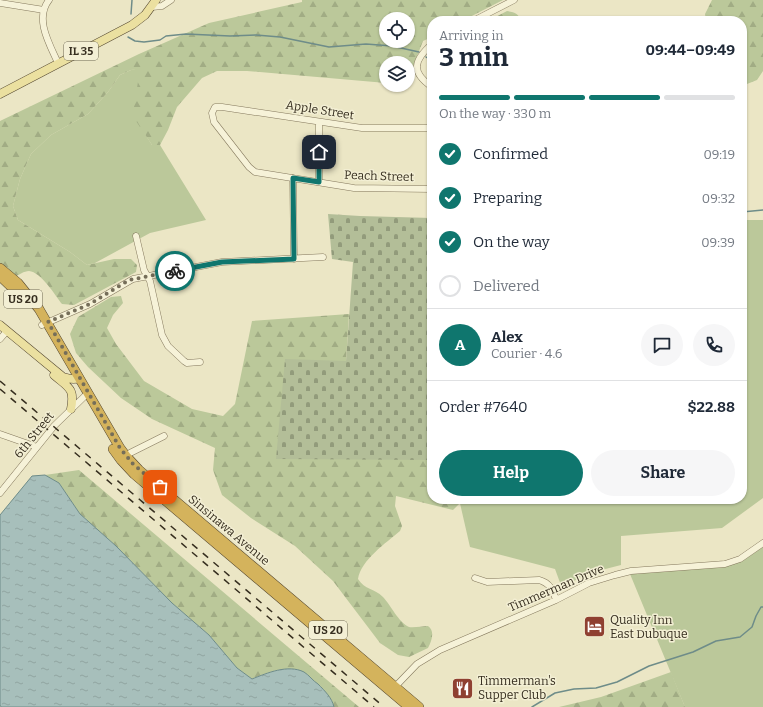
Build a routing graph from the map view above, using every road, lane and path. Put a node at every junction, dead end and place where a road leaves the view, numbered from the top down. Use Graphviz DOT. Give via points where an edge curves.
graph roads {
  1 [pos="49,0"];
  2 [pos="172,0"];
  3 [pos="514,0"];
  4 [pos="0,3"];
  5 [pos="154,3"];
  6 [pos="44,10"];
  7 [pos="483,16"];
  8 [pos="427,50"];
  9 [pos="58,63"];
  10 [pos="427,84"];
  11 [pos="0,94"];
  12 [pos="212,116"];
  13 [pos="319,122"];
  14 [pos="427,128"];
  15 [pos="293,178"];
  16 [pos="319,182"];
  17 [pos="427,189"];
  18 [pos="136,236"];
  19 [pos="322,257"];
  20 [pos="294,259"];
  21 [pos="0,268"];
  22 [pos="0,276"];
  23 [pos="146,277"];
  24 [pos="45,324"];
  25 [pos="0,325"];
  26 [pos="7,331"];
  27 [pos="0,339"];
  28 [pos="43,360"];
  29 [pos="200,362"];
  30 [pos="77,379"];
  31 [pos="86,395"];
  32 [pos="71,409"];
  33 [pos="0,434"];
  34 [pos="164,436"];
  35 [pos="37,448"];
  36 [pos="123,458"];
  37 [pos="0,493"];
  38 [pos="763,543"];
  39 [pos="475,578"];
  40 [pos="556,600"];
  41 [pos="392,689"];
  42 [pos="409,707"];
  43 [pos="419,707"];
  1 -- 6 [label="street"];
  2 -- 5 [label="street" via="162,6"];
  3 -- 7 [label="street"];
  4 -- 6 [label="street"];
  5 -- 9 [label="main road, IL 35" via="145,15 132,25"];
  6 -- 9 [label="street" via="44,32"];
  8 -- 10 [label="street" via="418,62 418,75"];
  9 -- 11 [label="main road, IL 35"];
  12 -- 13 [label="street, Apple Street" via="214,109 222,106"];
  12 -- 15 [label="street, Peach Street" via="252,170"];
  13 -- 14 [label="street, Apple Street" via="362,128"];
  13 -- 16 [label="street"];
  15 -- 16 [label="street, Peach Street"];
  15 -- 20 [label="street"];
  16 -- 17 [label="street, Peach Street" via="358,188"];
  18 -- 23 [label="street"];
  19 -- 20 [label="street"];
  20 -- 23 [label="street" via="222,262"];
  21 -- 24 [label="highway, Sinsinawa Avenue / US 20" via="30,296"];
  22 -- 24 [label="highway, Sinsinawa Avenue / US 20"];
  23 -- 24 [label="street" via="129,280 90,304"];
  23 -- 29 [label="street" via="150,281 164,341 187,363"];
  24 -- 30 [label="highway, Sinsinawa Avenue / US 20"];
  25 -- 26 [label="main road"];
  26 -- 27 [label="street"];
  26 -- 28 [label="main road"];
  28 -- 30 [label="main road" via="68,379"];
  28 -- 32 [label="main road" via="47,369 71,390"];
  30 -- 31 [label="highway, Sinsinawa Avenue / US 20"];
  31 -- 32 [label="street, 6th Street"];
  31 -- 36 [label="highway, Sinsinawa Avenue / US 20"];
  32 -- 35 [label="street, 6th Street"];
  33 -- 35 [label="street"];
  34 -- 36 [label="street"];
  35 -- 37 [label="street, 6th Street"];
  36 -- 41 [label="highway, Sinsinawa Avenue / US 20" via="134,474"];
  38 -- 40 [label="street, Timmerman Drive" via="740,559 729,563 615,575 589,583"];
  39 -- 40 [label="street" via="488,582 539,580 551,587"];
  40 -- 41 [label="street, Timmerman Drive" via="440,650 417,664"];
  41 -- 42 [label="highway, Sinsinawa Avenue / US 20"];
  41 -- 43 [label="highway, Sinsinawa Avenue / US 20"];
}
